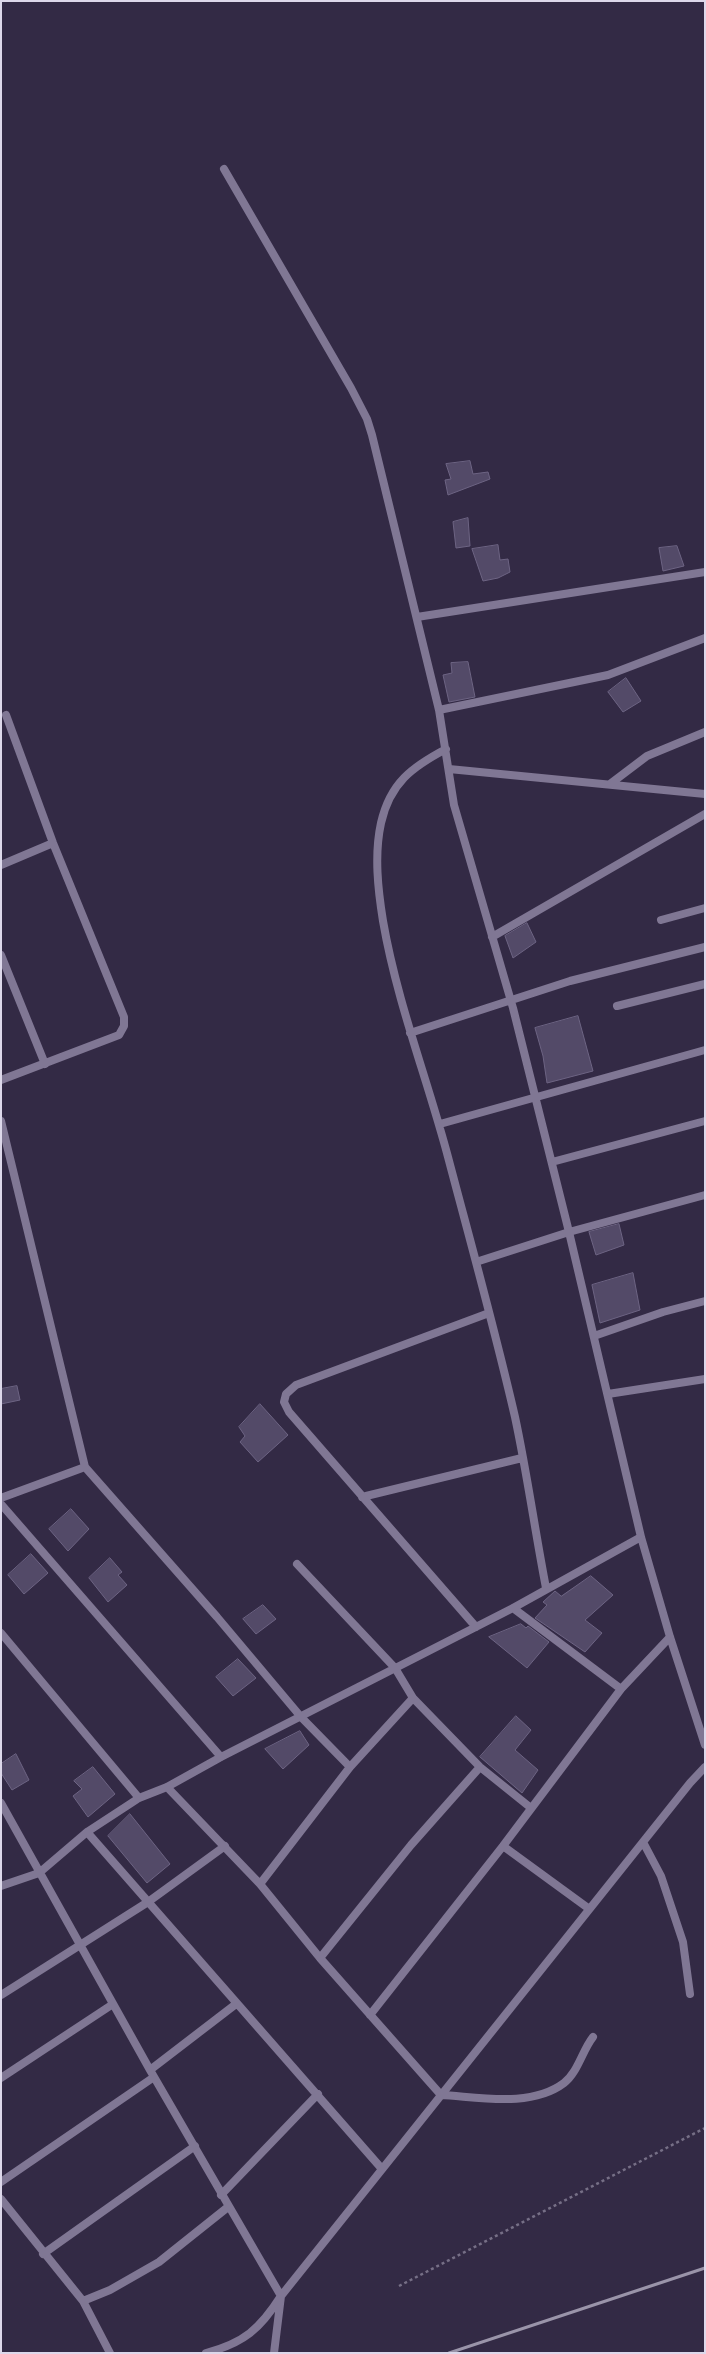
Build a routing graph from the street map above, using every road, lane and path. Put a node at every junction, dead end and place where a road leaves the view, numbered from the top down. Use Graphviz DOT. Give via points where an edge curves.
graph roads {
  1 [pos="224,169"];
  2 [pos="705,572"];
  3 [pos="417,617"];
  4 [pos="705,638"];
  5 [pos="439,710"];
  6 [pos="6,715"];
  7 [pos="705,732"];
  8 [pos="446,749"];
  9 [pos="449,769"];
  10 [pos="610,784"];
  11 [pos="705,794"];
  12 [pos="705,814"];
  13 [pos="53,843"];
  14 [pos="1,865"];
  15 [pos="705,908"];
  16 [pos="661,920"];
  17 [pos="492,937"];
  18 [pos="705,947"];
  19 [pos="1,955"];
  20 [pos="705,984"];
  21 [pos="511,1001"];
  22 [pos="617,1006"];
  23 [pos="410,1033"];
  24 [pos="705,1050"];
  25 [pos="45,1064"];
  26 [pos="1,1080"];
  27 [pos="536,1098"];
  28 [pos="1,1121"];
  29 [pos="705,1121"];
  30 [pos="440,1124"];
  31 [pos="2,1133"];
  32 [pos="552,1162"];
  33 [pos="705,1195"];
  34 [pos="569,1232"];
  35 [pos="476,1262"];
  36 [pos="705,1301"];
  37 [pos="489,1313"];
  38 [pos="594,1336"];
  39 [pos="705,1378"];
  40 [pos="608,1394"];
  41 [pos="522,1458"];
  42 [pos="85,1467"];
  43 [pos="362,1496"];
  44 [pos="1,1498"];
  45 [pos="1,1504"];
  46 [pos="642,1537"];
  47 [pos="296,1564"];
  48 [pos="546,1588"];
  49 [pos="513,1608"];
  50 [pos="476,1627"];
  51 [pos="1,1633"];
  52 [pos="670,1637"];
  53 [pos="395,1668"];
  54 [pos="621,1689"];
  55 [pos="413,1698"];
  56 [pos="301,1717"];
  57 [pos="705,1745"];
  58 [pos="221,1757"];
  59 [pos="350,1767"];
  60 [pos="480,1767"];
  61 [pos="705,1767"];
  62 [pos="167,1787"];
  63 [pos="139,1798"];
  64 [pos="1,1803"];
  65 [pos="531,1808"];
  66 [pos="87,1832"];
  67 [pos="643,1842"];
  68 [pos="225,1846"];
  69 [pos="503,1846"];
  70 [pos="39,1873"];
  71 [pos="260,1884"];
  72 [pos="1,1886"];
  73 [pos="148,1902"];
  74 [pos="588,1908"];
  75 [pos="80,1945"];
  76 [pos="320,1958"];
  77 [pos="2,1993"];
  78 [pos="690,1994"];
  79 [pos="113,2004"];
  80 [pos="236,2004"];
  81 [pos="370,2016"];
  82 [pos="593,2037"];
  83 [pos="152,2074"];
  84 [pos="1,2078"];
  85 [pos="318,2094"];
  86 [pos="441,2095"];
  87 [pos="705,2128"];
  88 [pos="195,2146"];
  89 [pos="382,2170"];
  90 [pos="1,2182"];
  91 [pos="222,2195"];
  92 [pos="1,2199"];
  93 [pos="228,2207"];
  94 [pos="43,2254"];
  95 [pos="399,2286"];
  96 [pos="281,2296"];
  97 [pos="83,2301"];
  98 [pos="110,2353"];
  99 [pos="206,2353"];
  100 [pos="274,2353"];
  1 -- 3 [label="street" via="367,419"];
  2 -- 3 [label="street"];
  3 -- 5 [label="street"];
  4 -- 5 [label="street" via="608,675"];
  5 -- 8 [label="street"];
  6 -- 13 [label="street"];
  7 -- 10 [label="street" via="647,756"];
  8 -- 9 [label="street"];
  8 -- 23 [label="street" via="417,764 405,775 394,791 381,823 378,859 379,897 391,966"];
  9 -- 10 [label="street"];
  9 -- 17 [label="street" via="454,805"];
  10 -- 11 [label="street"];
  12 -- 17 [label="street"];
  13 -- 14 [label="street"];
  13 -- 25 [label="street" via="124,1022 119,1035"];
  15 -- 16 [label="street"];
  17 -- 21 [label="street"];
  18 -- 21 [label="street" via="570,981"];
  19 -- 25 [label="street"];
  20 -- 22 [label="street"];
  21 -- 23 [label="street"];
  21 -- 27 [label="street"];
  23 -- 30 [label="street"];
  24 -- 27 [label="street" via="627,1070"];
  25 -- 26 [label="street"];
  27 -- 30 [label="street"];
  27 -- 32 [label="street"];
  28 -- 31 [label="street"];
  29 -- 32 [label="street"];
  30 -- 35 [label="street"];
  31 -- 42 [label="street"];
  32 -- 34 [label="street"];
  33 -- 34 [label="street"];
  34 -- 35 [label="street"];
  34 -- 38 [label="street"];
  35 -- 37 [label="street"];
  36 -- 38 [label="street" via="663,1312"];
  37 -- 41 [label="street"];
  37 -- 43 [label="street" via="296,1385 286,1394 284,1402 289,1412"];
  38 -- 40 [label="street"];
  39 -- 40 [label="street"];
  40 -- 46 [label="street"];
  41 -- 43 [label="street"];
  41 -- 48 [label="street"];
  42 -- 44 [label="street"];
  42 -- 56 [label="street"];
  43 -- 50 [label="street"];
  45 -- 58 [label="street"];
  46 -- 48 [label="street"];
  46 -- 52 [label="street"];
  47 -- 53 [label="street"];
  48 -- 49 [label="street"];
  49 -- 50 [label="street"];
  49 -- 54 [label="street"];
  50 -- 53 [label="street"];
  51 -- 63 [label="street"];
  52 -- 54 [label="street"];
  52 -- 57 [label="street"];
  53 -- 55 [label="street"];
  53 -- 56 [label="street"];
  54 -- 65 [label="street"];
  55 -- 59 [label="street"];
  55 -- 60 [label="street"];
  56 -- 58 [label="street"];
  56 -- 59 [label="street"];
  58 -- 62 [label="street"];
  59 -- 71 [label="street"];
  60 -- 65 [label="street"];
  60 -- 76 [label="street" via="411,1845"];
  61 -- 67 [label="street" via="690,1782"];
  62 -- 63 [label="street"];
  62 -- 68 [label="street"];
  63 -- 66 [label="street"];
  64 -- 70 [label="street"];
  65 -- 69 [label="street"];
  66 -- 70 [label="street"];
  66 -- 73 [label="street"];
  67 -- 74 [label="street"];
  67 -- 78 [label="street" via="661,1876 683,1942"];
  68 -- 71 [label="street"];
  68 -- 73 [label="street"];
  69 -- 74 [label="street"];
  69 -- 81 [label="street"];
  70 -- 72 [label="street"];
  70 -- 75 [label="street"];
  71 -- 76 [label="street"];
  73 -- 75 [label="street"];
  73 -- 80 [label="street"];
  74 -- 86 [label="street"];
  75 -- 77 [label="street"];
  75 -- 79 [label="street"];
  76 -- 81 [label="street"];
  79 -- 83 [label="street"];
  79 -- 84 [label="street"];
  80 -- 83 [label="street"];
  80 -- 85 [label="street"];
  81 -- 86 [label="street"];
  82 -- 86 [label="street" via="576,2068 564,2083 540,2095 518,2098"];
  83 -- 88 [label="street"];
  83 -- 90 [label="street"];
  85 -- 89 [label="street"];
  85 -- 91 [label="street"];
  86 -- 89 [label="street"];
  87 -- 95 [label="path"];
  88 -- 91 [label="street"];
  88 -- 94 [label="street"];
  89 -- 96 [label="street"];
  91 -- 93 [label="street"];
  92 -- 94 [label="street"];
  93 -- 96 [label="street"];
  93 -- 97 [label="street" via="159,2262 110,2290"];
  94 -- 97 [label="street"];
  96 -- 99 [label="street" via="265,2320 246,2337 228,2347"];
  96 -- 100 [label="street"];
  97 -- 98 [label="street"];
}
